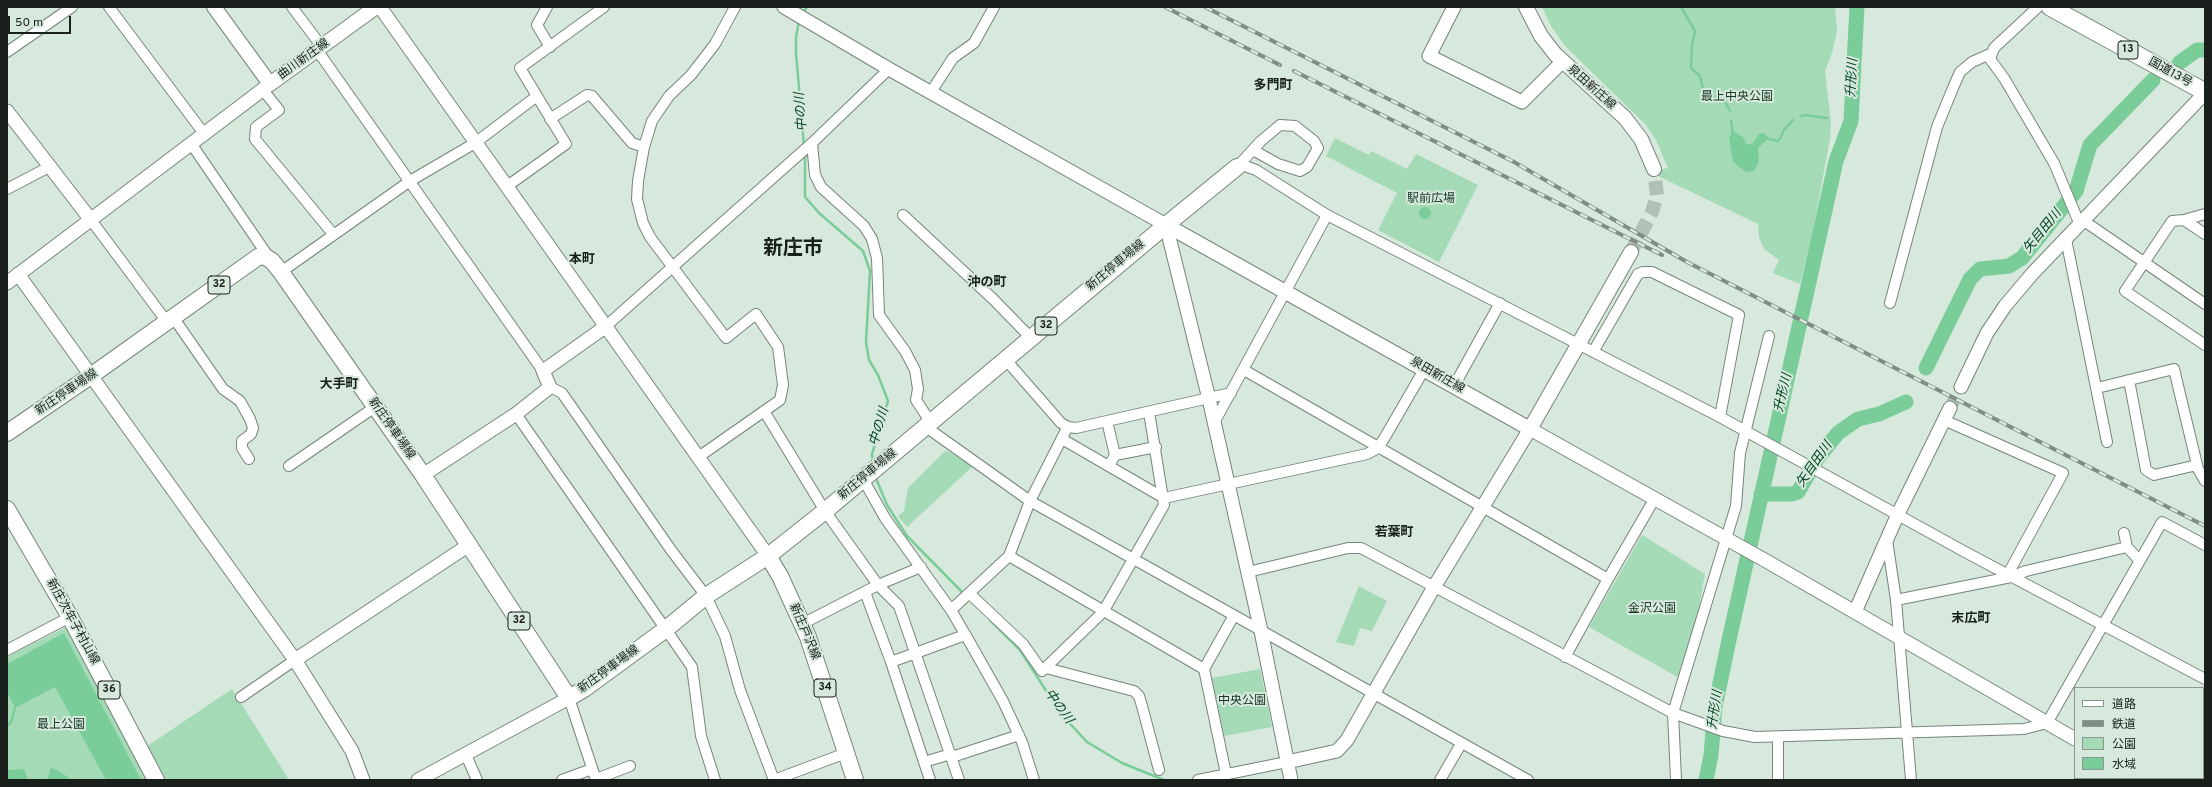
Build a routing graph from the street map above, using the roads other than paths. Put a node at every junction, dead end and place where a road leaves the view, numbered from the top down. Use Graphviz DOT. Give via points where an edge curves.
graph roads {
  1 [pos="72,7"];
  2 [pos="109,7"];
  3 [pos="214,7"];
  4 [pos="292,7"];
  5 [pos="376,7"];
  6 [pos="547,7"];
  7 [pos="604,7"];
  8 [pos="735,7"];
  9 [pos="784,7"];
  10 [pos="994,7"];
  11 [pos="1454,7"];
  12 [pos="1526,7"];
  13 [pos="2038,7"];
  14 [pos="2050,7"];
  15 [pos="550,47"];
  16 [pos="319,48"];
  17 [pos="7,52"];
  18 [pos="1990,54"];
  19 [pos="1562,62"];
  20 [pos="889,69"];
  21 [pos="267,87"];
  22 [pos="932,92"];
  23 [pos="2205,93"];
  24 [pos="537,96"];
  25 [pos="7,111"];
  26 [pos="550,119"];
  27 [pos="205,135"];
  28 [pos="475,143"];
  29 [pos="811,144"];
  30 [pos="192,145"];
  31 [pos="644,147"];
  32 [pos="1253,150"];
  33 [pos="49,167"];
  34 [pos="1237,168"];
  35 [pos="1654,169"];
  36 [pos="410,181"];
  37 [pos="506,188"];
  38 [pos="7,189"];
  39 [pos="903,214"];
  40 [pos="2205,214"];
  41 [pos="1327,215"];
  42 [pos="91,220"];
  43 [pos="2184,220"];
  44 [pos="2082,223"];
  45 [pos="1166,225"];
  46 [pos="333,234"];
  47 [pos="2205,234"];
  48 [pos="2066,239"];
  49 [pos="1631,252"];
  50 [pos="2144,263"];
  51 [pos="276,266"];
  52 [pos="673,269"];
  53 [pos="18,274"];
  54 [pos="7,283"];
  55 [pos="1285,291"];
  56 [pos="1500,303"];
  57 [pos="1890,303"];
  58 [pos="2205,304"];
  59 [pos="170,320"];
  60 [pos="605,327"];
  61 [pos="1770,336"];
  62 [pos="1031,338"];
  63 [pos="1578,344"];
  64 [pos="2205,344"];
  65 [pos="1593,352"];
  66 [pos="1006,360"];
  67 [pos="1424,368"];
  68 [pos="1244,370"];
  69 [pos="543,371"];
  70 [pos="92,375"];
  71 [pos="2130,380"];
  72 [pos="1454,386"];
  73 [pos="1961,386"];
  74 [pos="550,387"];
  75 [pos="2097,388"];
  76 [pos="1231,393"];
  77 [pos="1209,399"];
  78 [pos="375,407"];
  79 [pos="764,411"];
  80 [pos="1149,412"];
  81 [pos="516,414"];
  82 [pos="1947,414"];
  83 [pos="1720,417"];
  84 [pos="1107,421"];
  85 [pos="1214,422"];
  86 [pos="928,425"];
  87 [pos="1068,427"];
  88 [pos="1530,429"];
  89 [pos="7,433"];
  90 [pos="1748,433"];
  91 [pos="1062,439"];
  92 [pos="2107,442"];
  93 [pos="1156,447"];
  94 [pos="1378,448"];
  95 [pos="1115,455"];
  96 [pos="697,458"];
  97 [pos="250,459"];
  98 [pos="2198,465"];
  99 [pos="289,466"];
  100 [pos="1109,466"];
  101 [pos="870,473"];
  102 [pos="423,475"];
  103 [pos="2205,481"];
  104 [pos="1228,486"];
  105 [pos="1164,498"];
  106 [pos="1655,498"];
  107 [pos="1030,501"];
  108 [pos="1483,507"];
  109 [pos="7,509"];
  110 [pos="825,512"];
  111 [pos="1898,514"];
  112 [pos="2124,533"];
  113 [pos="1725,538"];
  114 [pos="1887,540"];
  115 [pos="469,545"];
  116 [pos="2205,545"];
  117 [pos="2127,547"];
  118 [pos="768,556"];
  119 [pos="1009,556"];
  120 [pos="2139,560"];
  121 [pos="1133,561"];
  122 [pos="921,566"];
  123 [pos="1248,572"];
  124 [pos="2010,576"];
  125 [pos="1608,579"];
  126 [pos="878,585"];
  127 [pos="1434,587"];
  128 [pos="865,592"];
  129 [pos="706,596"];
  130 [pos="968,596"];
  131 [pos="1896,600"];
  132 [pos="951,610"];
  133 [pos="1104,612"];
  134 [pos="1855,612"];
  135 [pos="1233,616"];
  136 [pos="70,617"];
  137 [pos="802,624"];
  138 [pos="2103,625"];
  139 [pos="666,628"];
  140 [pos="1261,631"];
  141 [pos="965,635"];
  142 [pos="1899,638"];
  143 [pos="7,650"];
  144 [pos="915,653"];
  145 [pos="1565,657"];
  146 [pos="295,660"];
  147 [pos="891,662"];
  148 [pos="1046,668"];
  149 [pos="1204,669"];
  150 [pos="2205,679"];
  151 [pos="1373,692"];
  152 [pos="241,697"];
  153 [pos="569,698"];
  154 [pos="1676,714"];
  155 [pos="2047,723"];
  156 [pos="1908,733"];
  157 [pos="1019,735"];
  158 [pos="1778,736"];
  159 [pos="2074,738"];
  160 [pos="1461,744"];
  161 [pos="846,753"];
  162 [pos="466,755"];
  163 [pos="951,756"];
  164 [pos="924,762"];
  165 [pos="1287,762"];
  166 [pos="630,766"];
  167 [pos="592,768"];
  168 [pos="1159,770"];
  169 [pos="1226,774"];
  170 [pos="156,780"];
  171 [pos="363,780"];
  172 [pos="418,780"];
  173 [pos="477,780"];
  174 [pos="562,780"];
  175 [pos="596,780"];
  176 [pos="715,780"];
  177 [pos="774,780"];
  178 [pos="855,780"];
  179 [pos="930,780"];
  180 [pos="959,780"];
  181 [pos="1034,780"];
  182 [pos="1198,780"];
  183 [pos="1291,780"];
  184 [pos="1440,780"];
  185 [pos="1528,780"];
  186 [pos="1676,780"];
  187 [pos="1778,780"];
  188 [pos="1911,780"];
  1 -- 17 [label="street"];
  2 -- 27 [label="street"];
  3 -- 21 [label="main road, 曲川新庄線"];
  4 -- 16 [label="street"];
  5 -- 16 [label="main road, 曲川新庄線"];
  5 -- 28 [label="street"];
  6 -- 15 [label="street" via="537,25"];
  7 -- 15 [label="street"];
  8 -- 31 [label="street" via="715,44 652,120"];
  9 -- 20 [label="street"];
  10 -- 22 [label="street" via="974,43 953,58"];
  11 -- 19 [label="street" via="1429,56 1522,102"];
  12 -- 19 [label="main road, 泉田新庄線" via="1541,36"];
  13 -- 18 [label="street"];
  14 -- 23 [label="highway, 国道13号 / 13"];
  15 -- 24 [label="street" via="520,68"];
  16 -- 21 [label="main road, 曲川新庄線"];
  16 -- 36 [label="street"];
  18 -- 44 [label="street" via="1990,59 2054,162"];
  18 -- 57 [label="street" via="1972,62 1960,72 1952,88 1937,127"];
  19 -- 35 [label="main road, 泉田新庄線" via="1625,118 1641,139"];
  20 -- 22 [label="street"];
  20 -- 29 [label="street"];
  21 -- 27 [label="street"];
  21 -- 46 [label="street" via="279,110 256,127 255,139"];
  22 -- 45 [label="street"];
  23 -- 44 [label="street"];
  24 -- 26 [label="street"];
  24 -- 28 [label="street"];
  25 -- 33 [label="street"];
  26 -- 31 [label="street" via="587,95 592,96 632,143"];
  26 -- 37 [label="street" via="566,144"];
  27 -- 30 [label="street"];
  28 -- 36 [label="street"];
  28 -- 37 [label="street"];
  29 -- 52 [label="street"];
  29 -- 86 [label="street" via="815,175 821,187 864,226 872,239 877,258 878,315 905,351 915,370 918,389 916,400"];
  30 -- 42 [label="street"];
  30 -- 51 [label="street"];
  31 -- 52 [label="street" via="637,199 643,223 650,237"];
  32 -- 32 [label="street" via="1280,125 1286,124 1295,126 1318,148 1307,167 1300,171 1278,164"];
  32 -- 34 [label="street"];
  33 -- 38 [label="street"];
  33 -- 42 [label="street"];
  34 -- 41 [label="street" via="1245,166 1256,170"];
  34 -- 45 [label="main road, 新庄停車場線 / 32"];
  36 -- 46 [label="street"];
  36 -- 69 [label="street"];
  37 -- 60 [label="street"];
  39 -- 62 [label="street"];
  40 -- 43 [label="street"];
  41 -- 55 [label="street"];
  41 -- 56 [label="street"];
  42 -- 53 [label="street"];
  42 -- 59 [label="street"];
  43 -- 47 [label="street"];
  43 -- 50 [label="street" via="2172,221"];
  44 -- 48 [label="street"];
  44 -- 50 [label="street"];
  45 -- 55 [label="main road, 泉田新庄線"];
  45 -- 62 [label="main road, 新庄停車場線 / 32"];
  45 -- 77 [label="street"];
  46 -- 51 [label="street"];
  48 -- 73 [label="street" via="2005,306 1973,358"];
  48 -- 75 [label="street"];
  49 -- 63 [label="main road"];
  50 -- 58 [label="street"];
  50 -- 64 [label="street" via="2125,291"];
  51 -- 59 [label="main road, 新庄停車場線 / 32" via="264,256 258,257"];
  51 -- 78 [label="main road, 新庄停車場線 / 32"];
  52 -- 60 [label="street"];
  52 -- 79 [label="street" via="726,338 756,314 775,342 778,347 783,394 780,400"];
  53 -- 54 [label="street"];
  53 -- 70 [label="street"];
  55 -- 67 [label="main road, 泉田新庄線"];
  55 -- 68 [label="street"];
  56 -- 63 [label="street"];
  56 -- 72 [label="street"];
  59 -- 70 [label="main road, 新庄停車場線 / 32"];
  59 -- 97 [label="street" via="223,389 240,402 253,428 251,434 242,441 242,448"];
  60 -- 69 [label="street"];
  60 -- 96 [label="street"];
  61 -- 90 [label="street"];
  62 -- 66 [label="main road, 新庄停車場線 / 32"];
  63 -- 65 [label="street"];
  63 -- 88 [label="main road"];
  65 -- 83 [label="street"];
  65 -- 83 [label="street" via="1638,274 1643,272 1652,272 1739,315"];
  66 -- 86 [label="main road, 新庄停車場線 / 32"];
  66 -- 87 [label="street" via="1061,423"];
  67 -- 72 [label="main road, 泉田新庄線"];
  67 -- 94 [label="street"];
  68 -- 76 [label="street"];
  68 -- 94 [label="street"];
  69 -- 74 [label="street"];
  70 -- 89 [label="main road, 新庄停車場線 / 32"];
  70 -- 146 [label="street"];
  71 -- 75 [label="street"];
  71 -- 98 [label="street" via="2174,369"];
  71 -- 98 [label="street" via="2146,470 2154,475"];
  72 -- 88 [label="main road, 泉田新庄線"];
  74 -- 81 [label="street"];
  74 -- 129 [label="street" via="562,393"];
  75 -- 92 [label="street"];
  76 -- 77 [label="street"];
  76 -- 85 [label="street"];
  77 -- 80 [label="street"];
  77 -- 85 [label="street"];
  78 -- 99 [label="street"];
  78 -- 102 [label="main road, 新庄停車場線 / 32"];
  79 -- 96 [label="street"];
  79 -- 110 [label="street"];
  80 -- 84 [label="street"];
  80 -- 93 [label="street"];
  81 -- 102 [label="street"];
  81 -- 139 [label="street"];
  82 -- 111 [label="street"];
  82 -- 124 [label="street" via="2063,473"];
  83 -- 90 [label="street"];
  84 -- 87 [label="street" via="1076,428"];
  84 -- 95 [label="street"];
  85 -- 104 [label="street"];
  86 -- 101 [label="main road, 新庄停車場線 / 32"];
  86 -- 107 [label="street"];
  87 -- 91 [label="street"];
  88 -- 106 [label="street"];
  88 -- 108 [label="street"];
  90 -- 111 [label="street"];
  90 -- 113 [label="street" via="1740,453 1736,506"];
  91 -- 100 [label="street"];
  91 -- 107 [label="street"];
  93 -- 95 [label="street"];
  93 -- 105 [label="street"];
  94 -- 104 [label="street" via="1355,458"];
  94 -- 108 [label="street"];
  95 -- 100 [label="street"];
  96 -- 118 [label="street"];
  98 -- 103 [label="street"];
  100 -- 105 [label="street"];
  101 -- 110 [label="main road, 新庄停車場線 / 32"];
  101 -- 122 [label="street" via="885,518"];
  102 -- 115 [label="main road, 新庄停車場線 / 32"];
  104 -- 105 [label="street"];
  104 -- 123 [label="street"];
  105 -- 121 [label="street" via="1164,505"];
  106 -- 113 [label="street"];
  106 -- 125 [label="street"];
  107 -- 119 [label="street"];
  107 -- 121 [label="street"];
  108 -- 125 [label="street"];
  108 -- 127 [label="street"];
  109 -- 136 [label="main road, 新庄次年子村山線 / 36"];
  110 -- 118 [label="main road, 新庄停車場線 / 32"];
  110 -- 126 [label="street"];
  111 -- 114 [label="street"];
  111 -- 124 [label="street"];
  112 -- 117 [label="street"];
  113 -- 134 [label="street"];
  113 -- 154 [label="street"];
  114 -- 131 [label="street"];
  114 -- 134 [label="street"];
  115 -- 146 [label="street"];
  115 -- 153 [label="main road, 新庄停車場線 / 32"];
  116 -- 120 [label="street" via="2162,522"];
  117 -- 120 [label="street"];
  117 -- 124 [label="street"];
  118 -- 129 [label="main road, 新庄停車場線 / 32"];
  118 -- 137 [label="main road, 新庄戸沢線 / 34"];
  119 -- 130 [label="street"];
  119 -- 133 [label="street"];
  120 -- 138 [label="street"];
  121 -- 133 [label="street"];
  121 -- 135 [label="street"];
  122 -- 126 [label="street"];
  122 -- 132 [label="street"];
  123 -- 127 [label="street" via="1348,548 1361,548"];
  123 -- 140 [label="street"];
  124 -- 131 [label="street"];
  124 -- 138 [label="street"];
  125 -- 145 [label="street"];
  126 -- 128 [label="street"];
  126 -- 144 [label="street" via="899,606"];
  127 -- 145 [label="street"];
  127 -- 151 [label="street"];
  128 -- 137 [label="street"];
  128 -- 147 [label="street"];
  129 -- 139 [label="main road, 新庄停車場線 / 32"];
  129 -- 177 [label="street" via="725,636 740,690"];
  130 -- 132 [label="street"];
  130 -- 148 [label="street" via="1023,644 1042,671"];
  131 -- 142 [label="street"];
  132 -- 141 [label="street"];
  133 -- 148 [label="street"];
  133 -- 149 [label="street"];
  134 -- 142 [label="street"];
  135 -- 140 [label="street"];
  135 -- 149 [label="street"];
  136 -- 143 [label="street"];
  136 -- 170 [label="main road, 新庄次年子村山線 / 36"];
  137 -- 161 [label="main road, 新庄戸沢線 / 34" via="817,660"];
  138 -- 150 [label="street"];
  138 -- 155 [label="street"];
  139 -- 153 [label="main road, 新庄停車場線 / 32"];
  139 -- 176 [label="street" via="692,667 701,736"];
  140 -- 151 [label="street"];
  140 -- 165 [label="street"];
  141 -- 144 [label="street"];
  141 -- 157 [label="street" via="1003,701"];
  142 -- 155 [label="street"];
  142 -- 156 [label="street"];
  144 -- 147 [label="street"];
  144 -- 163 [label="street"];
  145 -- 154 [label="street"];
  146 -- 152 [label="street"];
  146 -- 171 [label="street" via="352,751"];
  147 -- 164 [label="street"];
  148 -- 168 [label="street" via="1134,692 1142,706"];
  149 -- 169 [label="street"];
  151 -- 160 [label="street"];
  151 -- 165 [label="street" via="1348,740 1337,751"];
  153 -- 162 [label="street"];
  153 -- 167 [label="street"];
  154 -- 158 [label="street" via="1723,731 1755,738"];
  154 -- 186 [label="street"];
  155 -- 156 [label="street" via="2024,729"];
  155 -- 159 [label="street"];
  156 -- 158 [label="street"];
  156 -- 188 [label="street"];
  157 -- 163 [label="street"];
  157 -- 181 [label="street"];
  158 -- 187 [label="street"];
  160 -- 184 [label="street"];
  160 -- 185 [label="street"];
  161 -- 177 [label="street"];
  161 -- 178 [label="main road, 新庄戸沢線 / 34"];
  162 -- 172 [label="street"];
  162 -- 173 [label="street"];
  163 -- 164 [label="street"];
  163 -- 180 [label="street"];
  164 -- 179 [label="street"];
  165 -- 169 [label="street"];
  165 -- 183 [label="street"];
  166 -- 175 [label="street"];
  167 -- 174 [label="street"];
  167 -- 175 [label="street"];
  169 -- 182 [label="street"];
}
